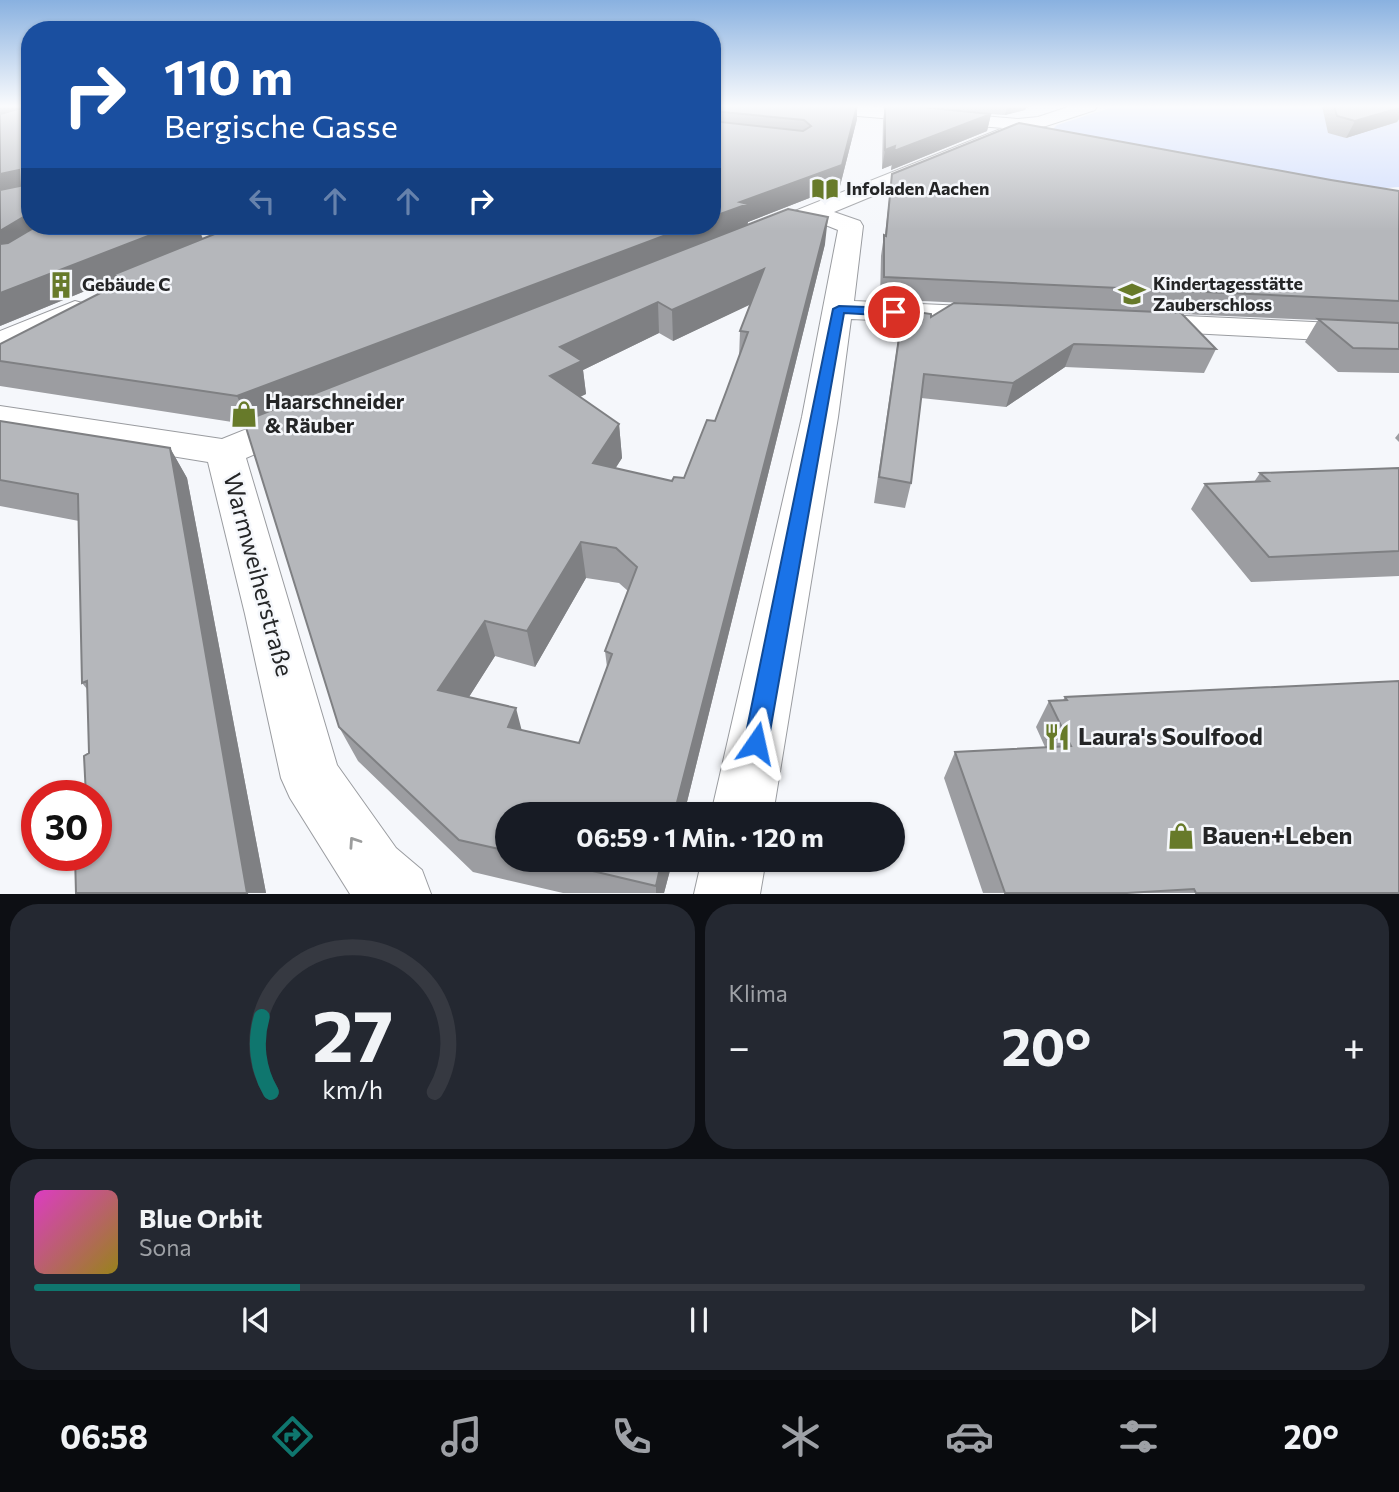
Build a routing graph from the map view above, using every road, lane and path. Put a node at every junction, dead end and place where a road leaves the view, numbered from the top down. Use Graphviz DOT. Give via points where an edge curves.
graph roads {
  1 [pos="963,148"];
  2 [pos="813,212"];
  3 [pos="228,235"];
  4 [pos="241,237"];
  5 [pos="731,245"];
  6 [pos="191,260"];
  7 [pos="102,298"];
  8 [pos="839,309"];
  9 [pos="1017,318"];
  10 [pos="1113,322"];
  11 [pos="1399,335"];
  12 [pos="0,342"];
  13 [pos="323,412"];
  14 [pos="0,417"];
  15 [pos="225,452"];
  16 [pos="744,802"];
  17 [pos="731,872"];
  18 [pos="398,894"];
  19 [pos="727,894"];
  1 -- 2 [label="street"];
  2 -- 5 [label="street"];
  2 -- 8 [label="street" via="851,226"];
  3 -- 4 [label="lane"];
  4 -- 6 [label="street"];
  7 -- 12 [label="street"];
  8 -- 9 [label="street"];
  8 -- 16 [label="street"];
  10 -- 11 [label="street"];
  13 -- 15 [label="street"];
  14 -- 15 [label="street, Warmweiherstraße"];
  18 -- 15 [label="street, Warmweiherstraße, one-way" via="373,871 311,778"];
  17 -- 19 [label="street"];
}
